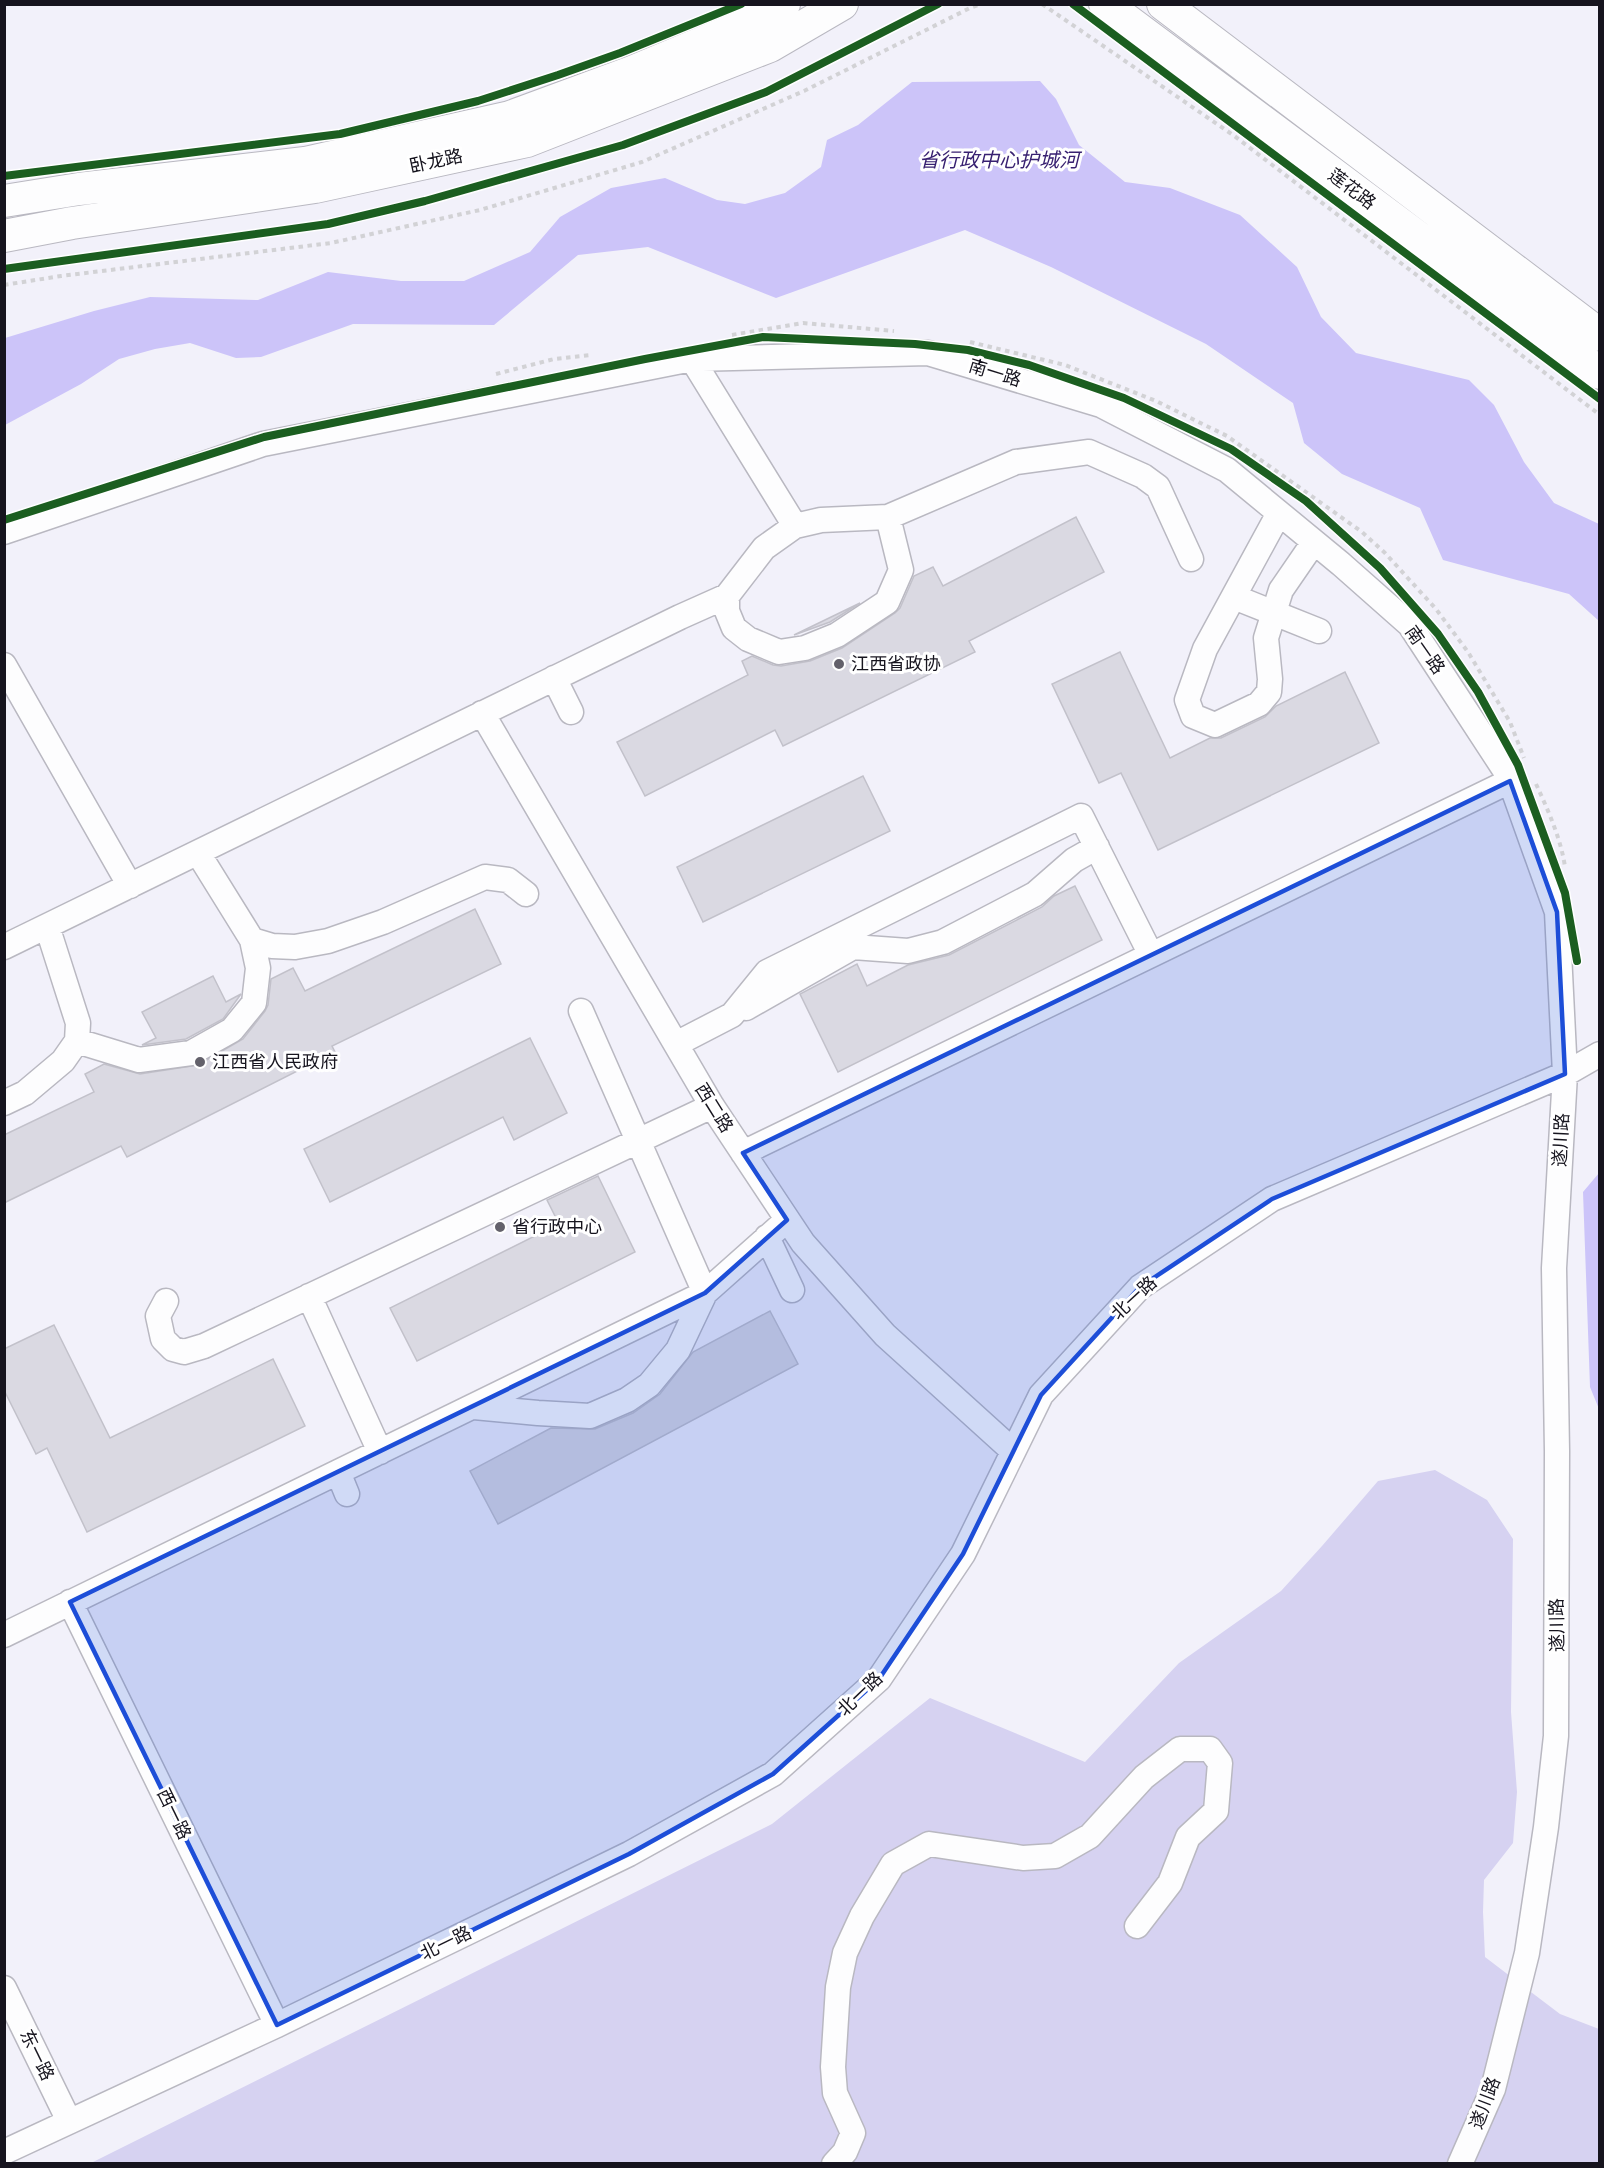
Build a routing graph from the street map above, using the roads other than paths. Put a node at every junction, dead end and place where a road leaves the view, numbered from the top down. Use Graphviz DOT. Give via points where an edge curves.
graph roads {
  1 [pos="783,4"];
  2 [pos="842,4"];
  3 [pos="1105,4"];
  4 [pos="1163,4"];
  5 [pos="4,201"];
  6 [pos="4,236"];
  7 [pos="1599,335"];
  8 [pos="692,359"];
  9 [pos="1599,373"];
  10 [pos="1279,513"];
  11 [pos="888,517"];
  12 [pos="795,526"];
  13 [pos="4,532"];
  14 [pos="1314,542"];
  15 [pos="1191,559"];
  16 [pos="728,596"];
  17 [pos="1234,597"];
  18 [pos="1274,613"];
  19 [pos="1319,631"];
  20 [pos="4,665"];
  21 [pos="554,678"];
  22 [pos="571,712"];
  23 [pos="482,713"];
  24 [pos="1523,774"];
  25 [pos="1097,847"];
  26 [pos="198,853"];
  27 [pos="129,886"];
  28 [pos="526,894"];
  29 [pos="47,926"];
  30 [pos="252,940"];
  31 [pos="4,947"];
  32 [pos="1151,955"];
  33 [pos="580,1011"];
  34 [pos="732,1015"];
  35 [pos="77,1041"];
  36 [pos="676,1044"];
  37 [pos="1599,1054"];
  38 [pos="1565,1074"];
  39 [pos="4,1103"];
  40 [pos="712,1107"];
  41 [pos="638,1141"];
  42 [pos="743,1153"];
  43 [pos="787,1220"];
  44 [pos="767,1237"];
  45 [pos="792,1290"];
  46 [pos="705,1293"];
  47 [pos="309,1296"];
  48 [pos="166,1301"];
  49 [pos="473,1406"];
  50 [pos="1013,1451"];
  51 [pos="380,1452"];
  52 [pos="338,1472"];
  53 [pos="348,1494"];
  54 [pos="70,1602"];
  55 [pos="4,1635"];
  56 [pos="1137,1926"];
  57 [pos="4,1988"];
  58 [pos="277,2025"];
  59 [pos="69,2121"];
  60 [pos="4,2152"];
  61 [pos="834,2163"];
  62 [pos="1460,2163"];
  1 -- 5 [label="main road, 卧龙路" via="643,68 510,117 305,163"];
  2 -- 6 [label="main road, 卧龙路" via="770,46 527,141 315,187"];
  3 -- 9 [label="main road, 莲花路"];
  4 -- 7 [label="main road, 莲花路"];
  8 -- 10 [label="street, 南一路" via="928,353 1101,405 1227,470"];
  8 -- 12 [label="street"];
  8 -- 13 [label="street, 南一路" via="263,444"];
  10 -- 14 [label="street, 南一路"];
  10 -- 17 [label="street"];
  11 -- 12 [label="street" via="820,520"];
  11 -- 15 [label="street" via="1016,462 1089,452 1143,476 1158,487"];
  11 -- 16 [label="street" via="901,570 887,602 837,635 805,648 779,652 748,639 734,628"];
  12 -- 16 [label="street" via="764,548"];
  14 -- 18 [label="street" via="1281,590"];
  14 -- 24 [label="street, 南一路" via="1410,625"];
  16 -- 21 [label="street"];
  17 -- 18 [label="street"];
  17 -- 18 [label="street" via="1205,650 1187,700 1193,716 1215,725 1259,704 1269,692 1266,638"];
  18 -- 19 [label="street"];
  20 -- 27 [label="street"];
  21 -- 22 [label="street"];
  21 -- 23 [label="street"];
  23 -- 26 [label="street"];
  23 -- 36 [label="street, 西二路"];
  24 -- 32 [label="street"];
  24 -- 38 [label="street, 南一路" via="1557,912"];
  25 -- 32 [label="street"];
  25 -- 34 [label="street" via="1074,860 1035,894 943,942 908,951 854,946"];
  25 -- 34 [label="street" via="1081,816 768,972"];
  26 -- 27 [label="street"];
  26 -- 30 [label="street"];
  27 -- 29 [label="street"];
  28 -- 30 [label="street" via="508,880 485,877 383,922 328,941 295,947"];
  29 -- 31 [label="street"];
  29 -- 35 [label="street" via="78,1023"];
  30 -- 35 [label="street" via="258,968 254,1003 232,1030 191,1053 139,1060"];
  32 -- 42 [label="street"];
  33 -- 41 [label="street"];
  34 -- 36 [label="street"];
  35 -- 39 [label="street" via="63,1061 25,1093"];
  36 -- 40 [label="street, 西二路"];
  37 -- 38 [label="street, 北一路"];
  38 -- 50 [label="street, 北一路" via="1272,1199 1140,1287 1041,1395"];
  38 -- 62 [label="street, 遂川路" via="1554,1268 1556,1736 1527,1953 1493,2089"];
  40 -- 41 [label="street"];
  40 -- 42 [label="street, 西二路"];
  41 -- 46 [label="street"];
  41 -- 47 [label="street"];
  42 -- 43 [label="street, 西二路"];
  43 -- 44 [label="street"];
  43 -- 50 [label="street, 西二路" via="803,1244 885,1335"];
  44 -- 45 [label="street"];
  44 -- 46 [label="street"];
  46 -- 49 [label="street"];
  46 -- 49 [label="street" via="678,1350 649,1385 627,1400 590,1416"];
  47 -- 48 [label="street" via="184,1352 173,1349 163,1339 158,1316"];
  47 -- 51 [label="street"];
  49 -- 51 [label="street"];
  50 -- 58 [label="street, 北一路" via="963,1554 879,1679 772,1774 629,1854"];
  51 -- 52 [label="street"];
  52 -- 53 [label="street"];
  52 -- 54 [label="street"];
  54 -- 55 [label="street"];
  54 -- 58 [label="street, 西一路"];
  56 -- 61 [label="street" via="1170,1883 1188,1837 1216,1810 1220,1763 1210,1749 1180,1749 1144,1777 1090,1836 1055,1856 1023,1858 929,1844 893,1864 845,1953 838,1988 833,2067 836,2093 854,2133"];
  57 -- 59 [label="street, 东一路"];
  58 -- 59 [label="street, 北一路"];
  59 -- 60 [label="street, 北一路"];
}
